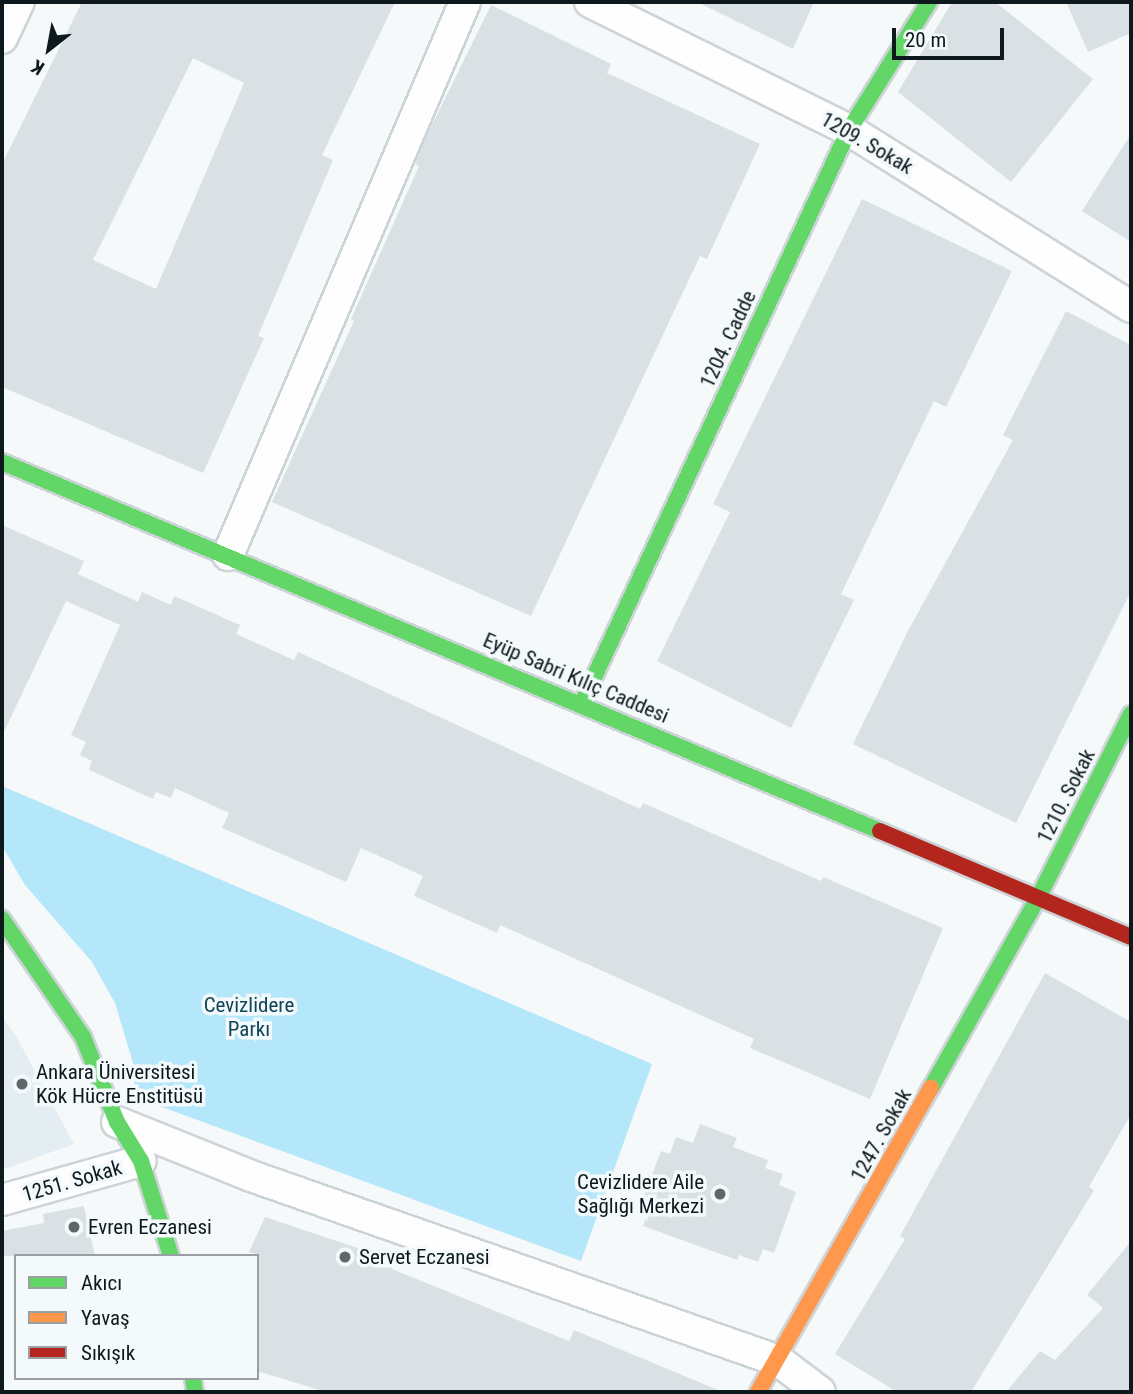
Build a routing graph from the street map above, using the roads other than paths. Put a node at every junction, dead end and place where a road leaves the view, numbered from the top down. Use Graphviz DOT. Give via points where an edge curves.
graph roads {
  1 [pos="19,2"];
  2 [pos="465,2"];
  3 [pos="590,2"];
  4 [pos="929,2"];
  5 [pos="2,38"];
  6 [pos="849,130"];
  7 [pos="1131,307"];
  8 [pos="2,462"];
  9 [pos="228,555"];
  10 [pos="582,703"];
  11 [pos="1131,714"];
  12 [pos="1038,898"];
  13 [pos="2,919"];
  14 [pos="1131,937"];
  15 [pos="117,1122"];
  16 [pos="142,1161"];
  17 [pos="2,1200"];
  18 [pos="170,1254"];
  19 [pos="779,1361"];
  20 [pos="758,1392"];
  21 [pos="820,1392"];
  1 -- 5 [label="street"];
  2 -- 9 [label="street"];
  3 -- 6 [label="street, 1209. Sokak"];
  4 -- 6 [label="street, 1204. Cadde"];
  6 -- 7 [label="street, 1209. Sokak"];
  6 -- 10 [label="street, 1204. Cadde"];
  8 -- 9 [label="street, Eyüp Sabri Kılıç Caddesi"];
  9 -- 10 [label="street, Eyüp Sabri Kılıç Caddesi"];
  10 -- 12 [label="street, Eyüp Sabri Kılıç Caddesi"];
  11 -- 12 [label="street, 1210. Sokak"];
  12 -- 14 [label="street, Eyüp Sabri Kılıç Caddesi"];
  12 -- 19 [label="street, 1247. Sokak"];
  13 -- 15 [label="street" via="83,1037"];
  15 -- 16 [label="street"];
  15 -- 19 [label="street" via="251,1176"];
  16 -- 17 [label="street, 1251. Sokak"];
  16 -- 18 [label="street"];
  19 -- 20 [label="street, 1247. Sokak"];
  19 -- 21 [label="street"];
}
